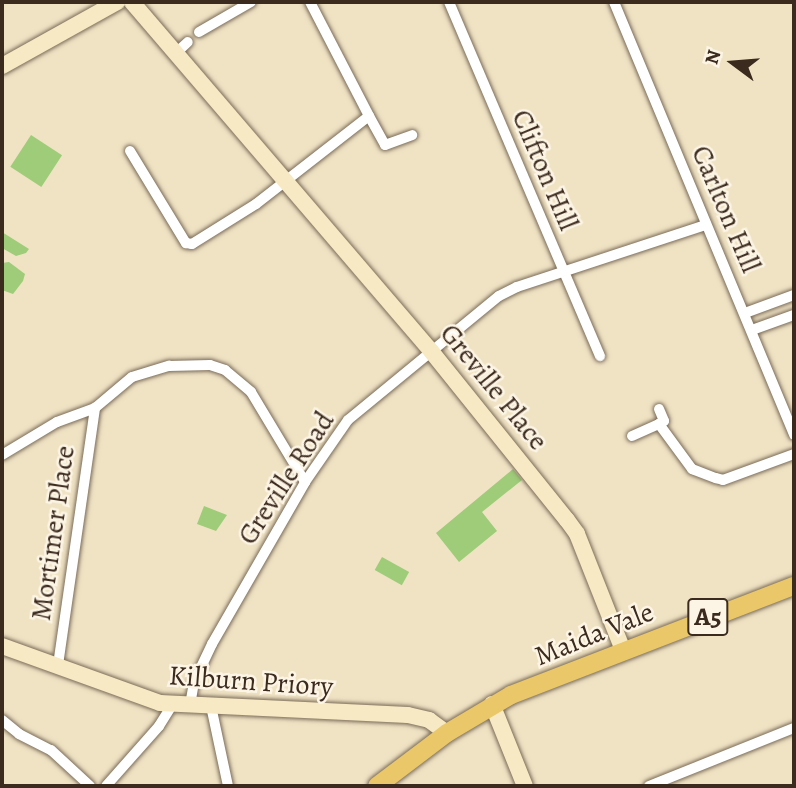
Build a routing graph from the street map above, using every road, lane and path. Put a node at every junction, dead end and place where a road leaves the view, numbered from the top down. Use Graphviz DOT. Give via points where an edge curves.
graph roads {
  1 [pos="117,2"];
  2 [pos="132,2"];
  3 [pos="251,2"];
  4 [pos="310,2"];
  5 [pos="449,2"];
  6 [pos="614,2"];
  7 [pos="199,32"];
  8 [pos="2,66"];
  9 [pos="369,116"];
  10 [pos="412,135"];
  11 [pos="130,151"];
  12 [pos="287,182"];
  13 [pos="706,225"];
  14 [pos="564,272"];
  15 [pos="794,295"];
  16 [pos="745,313"];
  17 [pos="794,315"];
  18 [pos="752,330"];
  19 [pos="431,351"];
  20 [pos="600,356"];
  21 [pos="95,408"];
  22 [pos="659,409"];
  23 [pos="659,424"];
  24 [pos="794,435"];
  25 [pos="632,436"];
  26 [pos="794,454"];
  27 [pos="2,455"];
  28 [pos="305,482"];
  29 [pos="794,586"];
  30 [pos="2,646"];
  31 [pos="623,650"];
  32 [pos="58,665"];
  33 [pos="492,704"];
  34 [pos="172,705"];
  35 [pos="190,705"];
  36 [pos="211,706"];
  37 [pos="422,719"];
  38 [pos="2,720"];
  39 [pos="794,728"];
  40 [pos="447,733"];
  41 [pos="432,744"];
  42 [pos="90,786"];
  43 [pos="106,786"];
  44 [pos="228,786"];
  45 [pos="377,786"];
  46 [pos="525,786"];
  47 [pos="649,786"];
  1 -- 8 [label="street"];
  2 -- 12 [label="street, Greville Place" via="182,47"];
  3 -- 7 [label="street"];
  4 -- 9 [label="street"];
  5 -- 14 [label="street, Clifton Hill"];
  6 -- 13 [label="street, Carlton Hill"];
  9 -- 10 [label="street" via="386,145"];
  9 -- 12 [label="street"];
  11 -- 12 [label="street" via="186,243 200,242"];
  12 -- 19 [label="street, Greville Place"];
  13 -- 14 [label="street, Greville Road"];
  13 -- 16 [label="street, Carlton Hill"];
  14 -- 19 [label="street, Greville Road" via="499,296"];
  14 -- 20 [label="street, Clifton Hill"];
  15 -- 16 [label="street"];
  16 -- 18 [label="street, Carlton Hill"];
  17 -- 18 [label="street"];
  18 -- 24 [label="street, Carlton Hill"];
  19 -- 28 [label="street, Greville Road" via="348,420"];
  19 -- 31 [label="street, Greville Place" via="573,528"];
  21 -- 27 [label="street" via="57,422"];
  21 -- 28 [label="street" via="132,377 153,369 194,363 225,370 251,392"];
  21 -- 32 [label="street, Mortimer Place"];
  22 -- 23 [label="street" via="664,421"];
  23 -- 25 [label="street"];
  23 -- 26 [label="street" via="692,469 723,480"];
  28 -- 35 [label="street, Greville Road" via="199,667"];
  29 -- 31 [label="main road, Maida Vale / A5"];
  30 -- 32 [label="street, Kilburn Priory"];
  31 -- 33 [label="main road, Maida Vale / A5"];
  32 -- 34 [label="street, Kilburn Priory"];
  33 -- 40 [label="main road, A5"];
  33 -- 46 [label="street"];
  34 -- 35 [label="street, Kilburn Priory"];
  34 -- 43 [label="street"];
  35 -- 36 [label="street, Kilburn Priory"];
  36 -- 37 [label="street, Kilburn Priory"];
  36 -- 44 [label="street"];
  37 -- 40 [label="street, Kilburn Priory"];
  37 -- 41 [label="street"];
  38 -- 42 [label="street" via="51,750"];
  39 -- 47 [label="street"];
  40 -- 41 [label="main road, A5"];
  41 -- 45 [label="main road, A5"];
}
